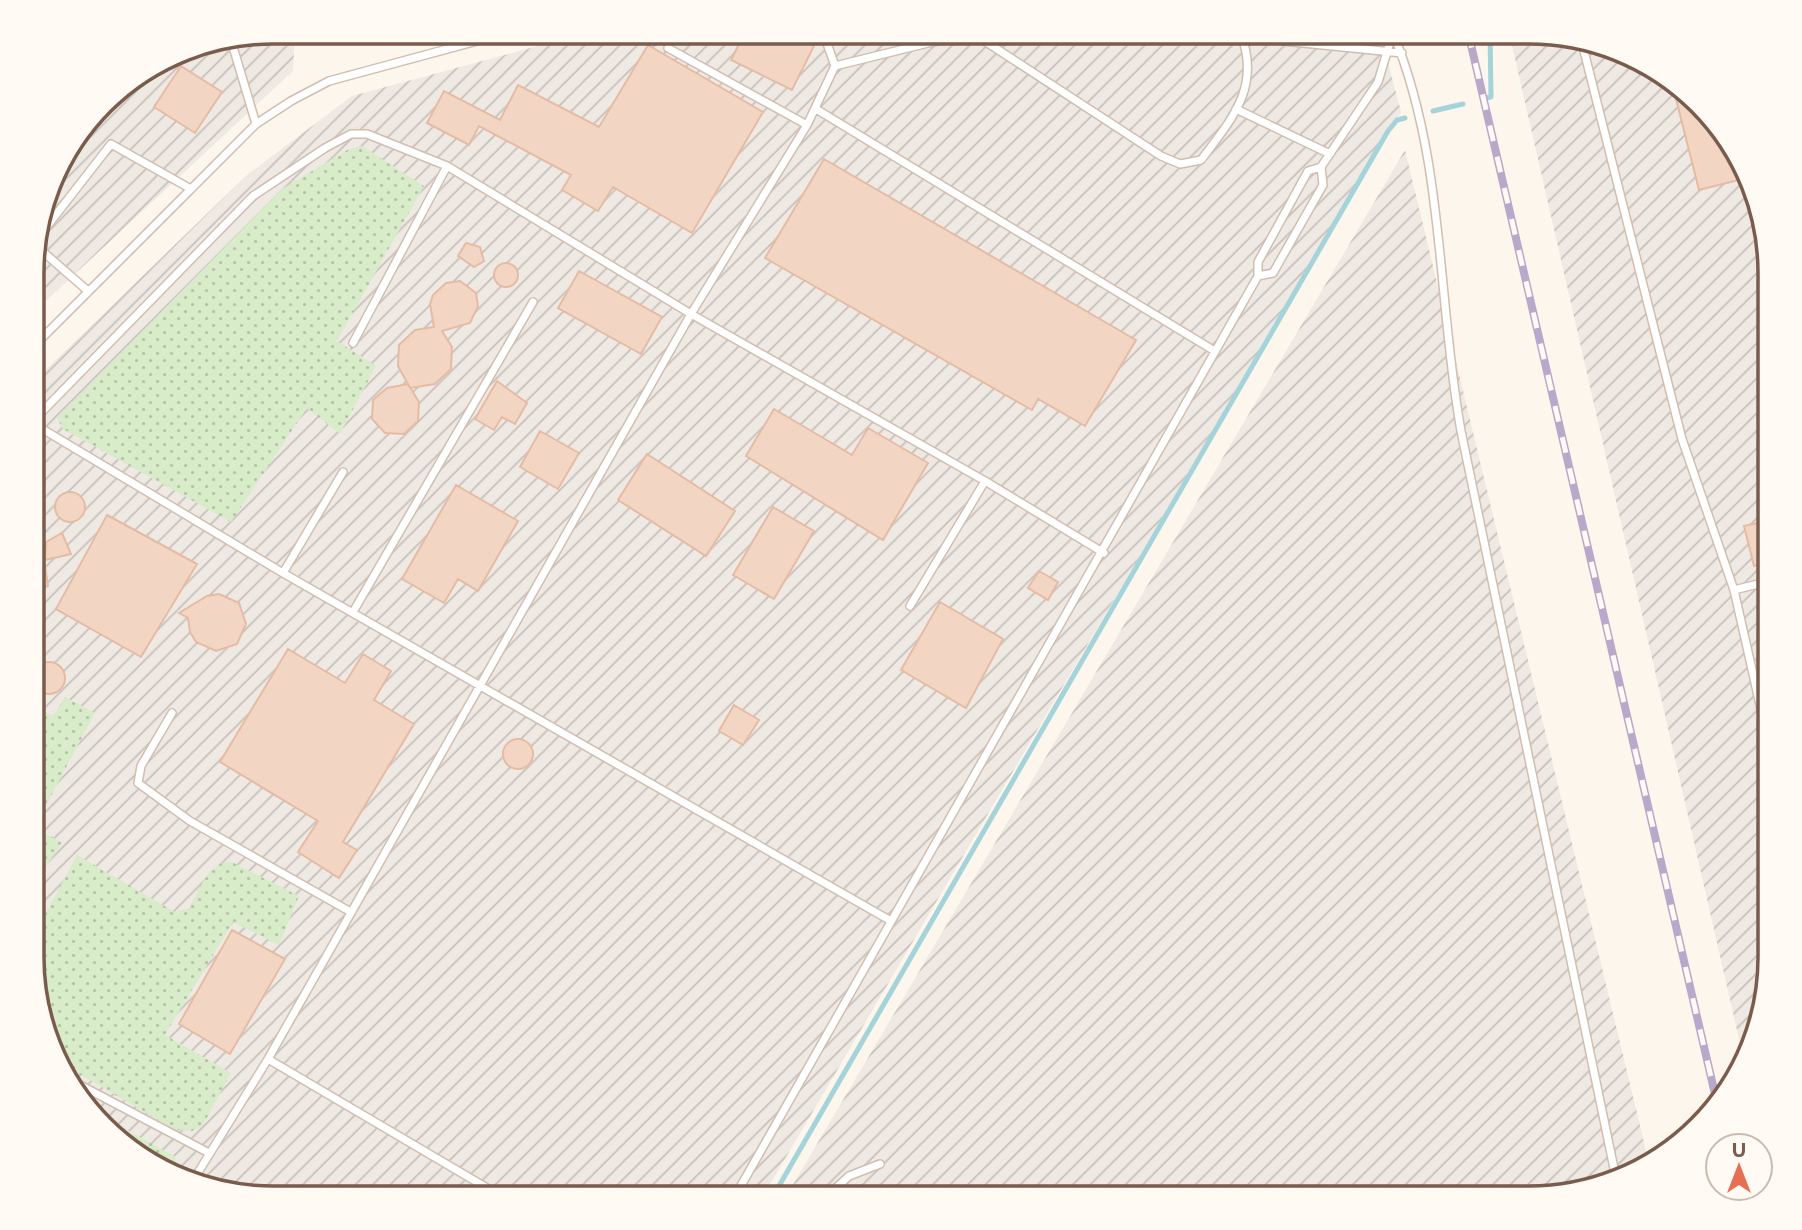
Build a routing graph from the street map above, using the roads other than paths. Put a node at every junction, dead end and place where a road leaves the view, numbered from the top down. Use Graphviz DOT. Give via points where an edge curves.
graph roads {
  1 [pos="467,44"];
  2 [pos="828,44"];
  3 [pos="924,44"];
  4 [pos="989,44"];
  5 [pos="1243,44"];
  6 [pos="1323,44"];
  7 [pos="1389,44"];
  8 [pos="1398,44"];
  9 [pos="233,48"];
  10 [pos="668,48"];
  11 [pos="1387,51"];
  12 [pos="1584,51"];
  13 [pos="1402,53"];
  14 [pos="835,66"];
  15 [pos="816,109"];
  16 [pos="1237,110"];
  17 [pos="256,124"];
  18 [pos="807,124"];
  19 [pos="1329,154"];
  20 [pos="447,166"];
  21 [pos="1321,167"];
  22 [pos="191,189"];
  23 [pos="49,225"];
  24 [pos="45,254"];
  25 [pos="1258,276"];
  26 [pos="88,291"];
  27 [pos="533,302"];
  28 [pos="691,314"];
  29 [pos="44,336"];
  30 [pos="353,343"];
  31 [pos="1213,350"];
  32 [pos="44,412"];
  33 [pos="44,428"];
  34 [pos="343,472"];
  35 [pos="985,481"];
  36 [pos="1104,553"];
  37 [pos="283,573"];
  38 [pos="1758,584"];
  39 [pos="1734,590"];
  40 [pos="910,606"];
  41 [pos="354,612"];
  42 [pos="480,687"];
  43 [pos="1758,696"];
  44 [pos="172,713"];
  45 [pos="349,911"];
  46 [pos="891,921"];
  47 [pos="268,1059"];
  48 [pos="83,1087"];
  49 [pos="209,1153"];
  50 [pos="880,1164"];
  51 [pos="1613,1170"];
  52 [pos="197,1173"];
  53 [pos="484,1186"];
  54 [pos="741,1186"];
  55 [pos="838,1186"];
  1 -- 17 [label="lane" via="329,82"];
  2 -- 14 [label="lane"];
  3 -- 14 [label="lane"];
  4 -- 16 [label="lane" via="1180,164 1201,160"];
  5 -- 16 [label="lane" via="1248,85"];
  6 -- 11 [label="lane"];
  7 -- 11 [label="lane"];
  8 -- 13 [label="lane"];
  9 -- 17 [label="lane"];
  10 -- 18 [label="lane"];
  11 -- 13 [label="lane"];
  11 -- 19 [label="lane" via="1378,82"];
  12 -- 39 [label="lane" via="1682,439"];
  13 -- 51 [label="lane" via="1414,89 1433,190 1461,431"];
  14 -- 15 [label="lane"];
  15 -- 18 [label="lane"];
  15 -- 31 [label="lane"];
  16 -- 19 [label="lane"];
  17 -- 22 [label="lane"];
  18 -- 28 [label="lane"];
  19 -- 21 [label="lane"];
  20 -- 28 [label="lane"];
  20 -- 30 [label="lane"];
  20 -- 32 [label="lane" via="367,134 351,134 313,155 253,196"];
  21 -- 25 [label="lane" via="1308,171 1258,262"];
  21 -- 25 [label="lane" via="1324,185 1273,274"];
  22 -- 23 [label="lane" via="111,144"];
  22 -- 26 [label="lane"];
  24 -- 26 [label="lane"];
  25 -- 31 [label="lane"];
  26 -- 29 [label="lane"];
  27 -- 41 [label="lane"];
  28 -- 35 [label="lane"];
  28 -- 42 [label="lane"];
  31 -- 36 [label="lane"];
  33 -- 37 [label="lane"];
  34 -- 37 [label="lane"];
  35 -- 36 [label="lane"];
  35 -- 40 [label="lane"];
  36 -- 46 [label="lane"];
  37 -- 41 [label="lane"];
  38 -- 39 [label="lane"];
  39 -- 43 [label="lane"];
  41 -- 42 [label="lane"];
  42 -- 45 [label="lane"];
  42 -- 46 [label="lane"];
  44 -- 45 [label="lane" via="141,766 138,783 190,821"];
  45 -- 47 [label="lane"];
  46 -- 54 [label="lane"];
  47 -- 49 [label="lane"];
  47 -- 53 [label="lane"];
  48 -- 49 [label="lane"];
  49 -- 52 [label="lane"];
  50 -- 55 [label="lane" via="849,1176"];
}
